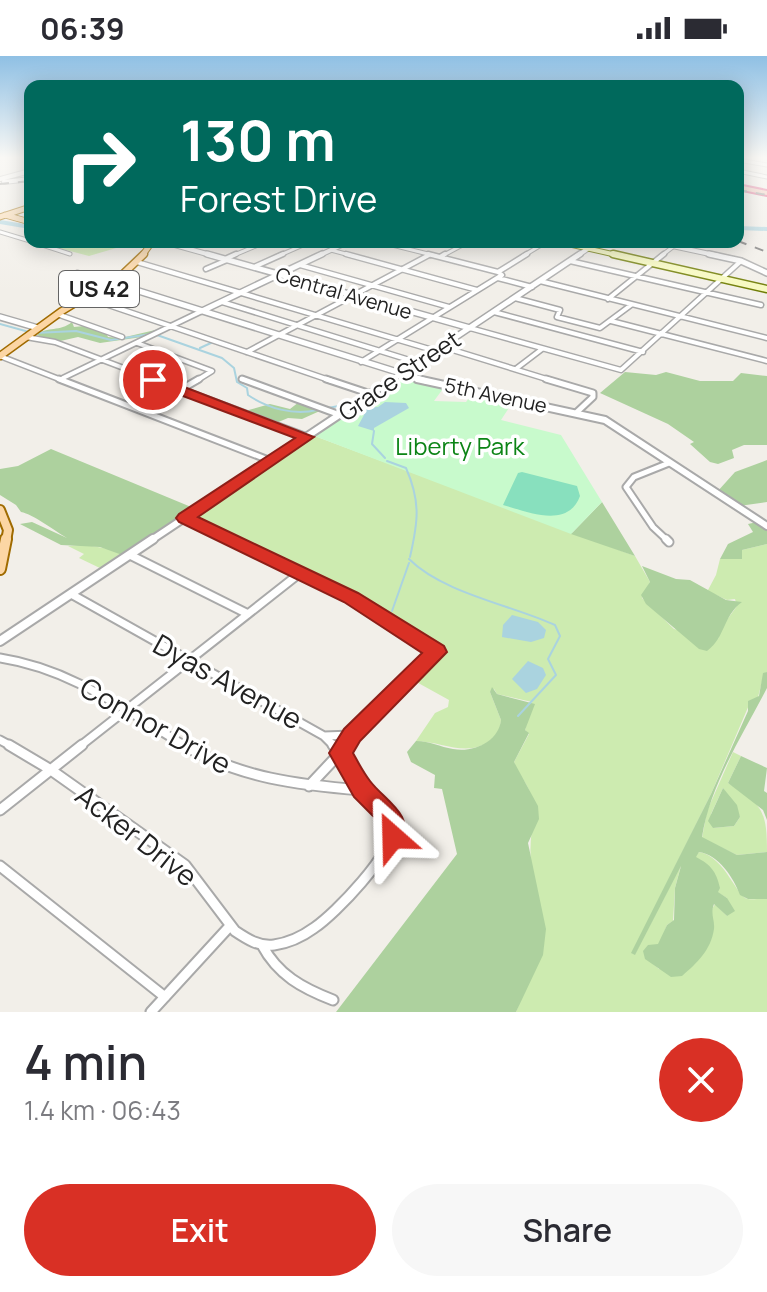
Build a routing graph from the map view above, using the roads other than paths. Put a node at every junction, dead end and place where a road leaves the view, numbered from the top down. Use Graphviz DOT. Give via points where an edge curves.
graph roads {
  1 [pos="24,209"];
  2 [pos="2,216"];
  3 [pos="24,221"];
  4 [pos="0,232"];
  5 [pos="24,240"];
  6 [pos="51,248"];
  7 [pos="148,248"];
  8 [pos="185,248"];
  9 [pos="252,248"];
  10 [pos="297,248"];
  11 [pos="335,248"];
  12 [pos="403,248"];
  13 [pos="457,248"];
  14 [pos="537,248"];
  15 [pos="589,248"];
  16 [pos="672,248"];
  17 [pos="683,248"];
  18 [pos="331,250"];
  19 [pos="70,254"];
  20 [pos="429,255"];
  21 [pos="440,257"];
  22 [pos="226,260"];
  23 [pos="570,261"];
  24 [pos="741,261"];
  25 [pos="137,262"];
  26 [pos="653,263"];
  27 [pos="300,265"];
  28 [pos="254,267"];
  29 [pos="206,269"];
  30 [pos="401,269"];
  31 [pos="77,273"];
  32 [pos="767,273"];
  33 [pos="280,275"];
  34 [pos="498,275"];
  35 [pos="636,277"];
  36 [pos="723,279"];
  37 [pos="540,281"];
  38 [pos="110,282"];
  39 [pos="372,285"];
  40 [pos="532,287"];
  41 [pos="767,289"];
  42 [pos="477,290"];
  43 [pos="242,293"];
  44 [pos="707,293"];
  45 [pos="353,295"];
  46 [pos="85,297"];
  47 [pos="515,298"];
  48 [pos="608,299"];
  49 [pos="222,302"];
  50 [pos="631,305"];
  51 [pos="761,305"];
  52 [pos="449,307"];
  53 [pos="202,311"];
  54 [pos="494,312"];
  55 [pos="57,314"];
  56 [pos="317,315"];
  57 [pos="0,317"];
  58 [pos="682,317"];
  59 [pos="433,318"];
  60 [pos="611,321"];
  61 [pos="298,325"];
  62 [pos="171,326"];
  63 [pos="470,328"];
  64 [pos="32,333"];
  65 [pos="663,335"];
  66 [pos="278,336"];
  67 [pos="122,337"];
  68 [pos="767,338"];
  69 [pos="398,340"];
  70 [pos="137,343"];
  71 [pos="443,347"];
  72 [pos="542,349"];
  73 [pos="380,351"];
  74 [pos="436,351"];
  75 [pos="247,352"];
  76 [pos="643,352"];
  77 [pos="0,356"];
  78 [pos="100,360"];
  79 [pos="767,361"];
  80 [pos="361,362"];
  81 [pos="419,363"];
  82 [pos="517,368"];
  83 [pos="400,375"];
  84 [pos="63,378"];
  85 [pos="242,379"];
  86 [pos="180,390"];
  87 [pos="371,394"];
  88 [pos="577,412"];
  89 [pos="340,415"];
  90 [pos="307,437"];
  91 [pos="271,461"];
  92 [pos="669,463"];
  93 [pos="0,510"];
  94 [pos="185,518"];
  95 [pos="767,526"];
  96 [pos="669,542"];
  97 [pos="130,555"];
  98 [pos="0,569"];
  99 [pos="300,573"];
  100 [pos="71,594"];
  101 [pos="248,614"];
  102 [pos="0,641"];
  103 [pos="0,658"];
  104 [pos="191,660"];
  105 [pos="126,711"];
  106 [pos="352,735"];
  107 [pos="324,736"];
  108 [pos="0,740"];
  109 [pos="340,753"];
  110 [pos="51,770"];
  111 [pos="309,786"];
  112 [pos="362,790"];
  113 [pos="0,810"];
  114 [pos="0,866"];
  115 [pos="229,927"];
  116 [pos="262,945"];
  117 [pos="165,997"];
  118 [pos="333,1000"];
  119 [pos="151,1012"];
  1 -- 2 [label="main road"];
  2 -- 3 [label="main road"];
  4 -- 5 [label="street"];
  6 -- 19 [label="street"];
  7 -- 25 [label="main road, US 42"];
  8 -- 22 [label="street, Central Avenue"];
  9 -- 22 [label="street"];
  10 -- 28 [label="street"];
  11 -- 18 [label="street"];
  12 -- 20 [label="street"];
  13 -- 21 [label="street"];
  14 -- 34 [label="street"];
  15 -- 23 [label="street, Grace Street"];
  15 -- 26 [label="main road"];
  16 -- 26 [label="street"];
  17 -- 24 [label="street"];
  18 -- 27 [label="street"];
  18 -- 30 [label="street"];
  20 -- 21 [label="street"];
  20 -- 30 [label="street"];
  21 -- 34 [label="street"];
  22 -- 28 [label="street, Central Avenue"];
  22 -- 29 [label="street"];
  23 -- 35 [label="street"];
  23 -- 37 [label="street, Grace Street"];
  24 -- 32 [label="street"];
  24 -- 36 [label="street"];
  25 -- 38 [label="main road, US 42"];
  25 -- 43 [label="street"];
  26 -- 35 [label="street"];
  26 -- 36 [label="main road"];
  27 -- 33 [label="street"];
  27 -- 39 [label="street"];
  28 -- 33 [label="street, Central Avenue"];
  30 -- 39 [label="street"];
  30 -- 42 [label="street"];
  31 -- 38 [label="street"];
  33 -- 43 [label="street"];
  33 -- 45 [label="street, Central Avenue"];
  34 -- 40 [label="street"];
  34 -- 42 [label="street"];
  35 -- 44 [label="street"];
  35 -- 48 [label="street"];
  36 -- 41 [label="main road"];
  36 -- 44 [label="street"];
  37 -- 40 [label="street, Grace Street"];
  37 -- 48 [label="street"];
  38 -- 46 [label="main road, US 42"];
  38 -- 53 [label="street, 5th Avenue"];
  39 -- 45 [label="street"];
  39 -- 52 [label="street"];
  40 -- 47 [label="street, Grace Street"];
  42 -- 52 [label="street"];
  43 -- 49 [label="street"];
  43 -- 56 [label="street"];
  44 -- 51 [label="street"];
  44 -- 58 [label="street"];
  45 -- 56 [label="street"];
  45 -- 59 [label="street, Central Avenue"];
  46 -- 55 [label="main road, US 42"];
  46 -- 62 [label="street"];
  47 -- 54 [label="street, Grace Street"];
  47 -- 60 [label="street" via="600,328"];
  48 -- 50 [label="street"];
  49 -- 53 [label="street"];
  49 -- 61 [label="street"];
  50 -- 58 [label="street"];
  50 -- 60 [label="street"];
  52 -- 59 [label="street"];
  53 -- 62 [label="street"];
  53 -- 66 [label="street, 5th Avenue"];
  54 -- 63 [label="street, Grace Street"];
  54 -- 76 [label="street"];
  55 -- 64 [label="main road, US 42"];
  55 -- 67 [label="street"];
  56 -- 61 [label="street"];
  56 -- 69 [label="street"];
  57 -- 64 [label="street"];
  58 -- 65 [label="street"];
  58 -- 68 [label="street"];
  59 -- 63 [label="street, Central Avenue"];
  59 -- 69 [label="street"];
  60 -- 65 [label="street"];
  61 -- 66 [label="street"];
  61 -- 73 [label="street"];
  62 -- 70 [label="street"];
  62 -- 75 [label="street"];
  63 -- 71 [label="street, Grace Street"];
  63 -- 72 [label="street, Central Avenue"];
  64 -- 77 [label="main road, US 42"];
  64 -- 78 [label="street"];
  65 -- 76 [label="street"];
  65 -- 79 [label="street"];
  66 -- 75 [label="street"];
  66 -- 80 [label="street, 5th Avenue"];
  69 -- 73 [label="street"];
  69 -- 74 [label="street"];
  70 -- 78 [label="street"];
  70 -- 86 [label="street" via="212,371"];
  71 -- 74 [label="street, Grace Street"];
  71 -- 82 [label="street"];
  72 -- 76 [label="street, Central Avenue" via="617,370"];
  72 -- 82 [label="street"];
  73 -- 80 [label="street"];
  73 -- 81 [label="street"];
  74 -- 81 [label="street, Grace Street"];
  75 -- 87 [label="street"];
  77 -- 84 [label="street"];
  78 -- 84 [label="street"];
  78 -- 86 [label="street"];
  80 -- 83 [label="street, 5th Avenue"];
  81 -- 83 [label="street, Grace Street"];
  82 -- 88 [label="street" via="594,395"];
  83 -- 87 [label="street, Grace Street"];
  83 -- 88 [label="street, 5th Avenue"];
  84 -- 91 [label="street"];
  85 -- 89 [label="street"];
  86 -- 90 [label="street"];
  87 -- 89 [label="street, Grace Street"];
  88 -- 92 [label="street, 5th Avenue" via="616,425"];
  89 -- 90 [label="street, Grace Street"];
  90 -- 91 [label="street, Grace Street"];
  91 -- 94 [label="street, Grace Street"];
  92 -- 95 [label="street, 5th Avenue"];
  92 -- 96 [label="street" via="637,475 626,487"];
  93 -- 98 [label="main road" via="8,530"];
  94 -- 97 [label="street, Grace Street"];
  94 -- 99 [label="street"];
  97 -- 100 [label="street, Grace Street"];
  97 -- 101 [label="street"];
  99 -- 101 [label="street"];
  99 -- 106 [label="street" via="360,603 436,652"];
  100 -- 102 [label="street, Grace Street"];
  100 -- 104 [label="street, Dyas Avenue"];
  101 -- 104 [label="street"];
  103 -- 105 [label="street, Connor Drive" via="57,671"];
  104 -- 105 [label="street"];
  104 -- 107 [label="street, Dyas Avenue"];
  105 -- 110 [label="street"];
  105 -- 111 [label="street, Connor Drive" via="220,765"];
  106 -- 107 [label="street"];
  106 -- 109 [label="street"];
  107 -- 109 [label="street, Dyas Avenue"];
  108 -- 110 [label="street, Acker Drive"];
  109 -- 111 [label="street"];
  109 -- 112 [label="street, Dyas Avenue"];
  110 -- 113 [label="street"];
  110 -- 115 [label="street, Acker Drive" via="185,865"];
  111 -- 112 [label="street, Connor Drive"];
  112 -- 116 [label="street, Dyas Avenue" via="390,816 390,842 317,927 288,941"];
  114 -- 117 [label="street"];
  115 -- 116 [label="street"];
  115 -- 117 [label="street"];
  116 -- 118 [label="street" via="281,975"];
  117 -- 119 [label="street"];
}
